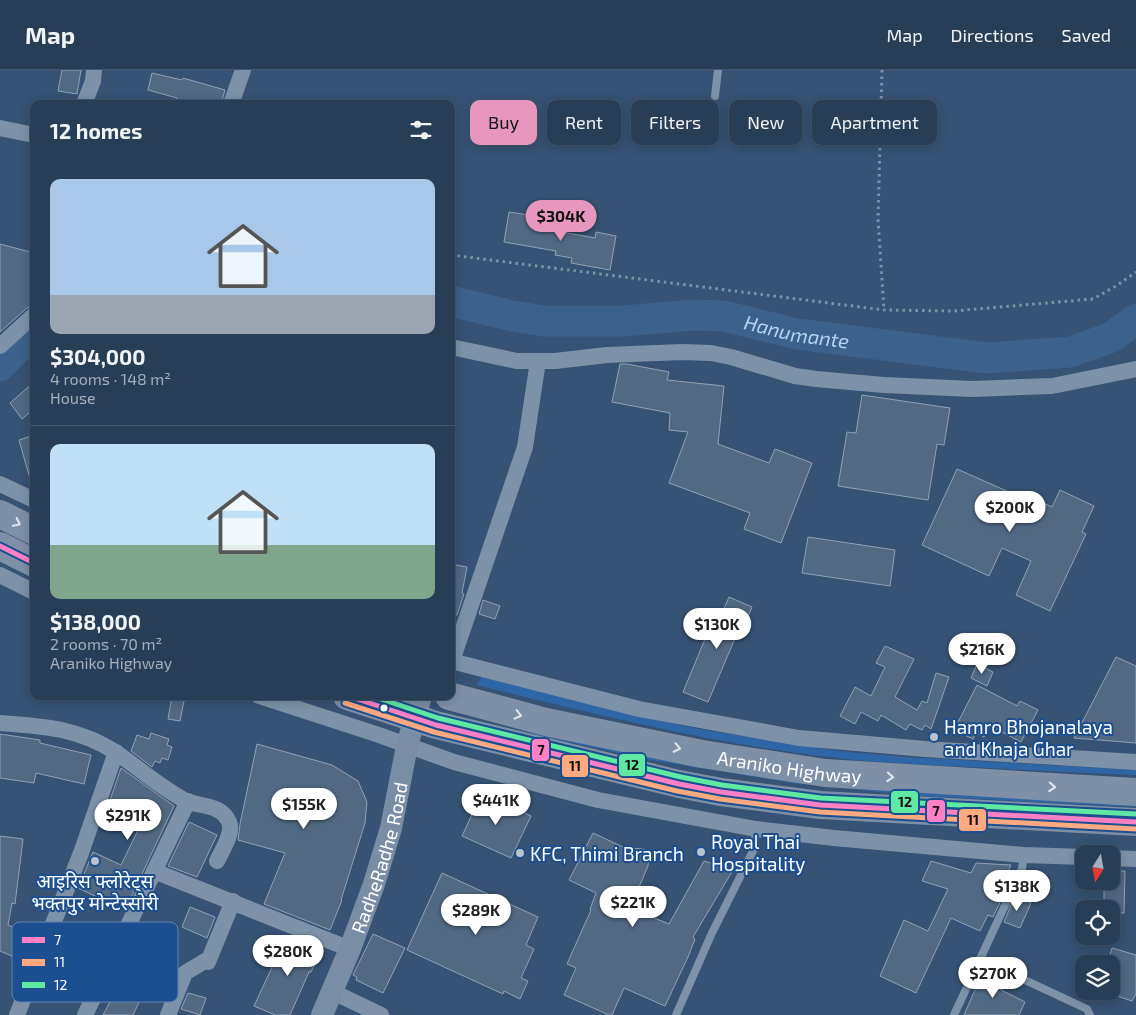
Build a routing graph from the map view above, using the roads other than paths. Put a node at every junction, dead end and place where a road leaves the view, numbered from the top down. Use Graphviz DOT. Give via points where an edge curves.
graph roads {
  1 [pos="94,70"];
  2 [pos="243,70"];
  3 [pos="718,70"];
  4 [pos="716,96"];
  5 [pos="86,100"];
  6 [pos="232,100"];
  7 [pos="0,128"];
  8 [pos="30,134"];
  9 [pos="30,319"];
  10 [pos="0,346"];
  11 [pos="455,348"];
  12 [pos="538,361"];
  13 [pos="1136,369"];
  14 [pos="0,484"];
  15 [pos="30,498"];
  16 [pos="0,514"];
  17 [pos="30,529"];
  18 [pos="0,546"];
  19 [pos="30,561"];
  20 [pos="0,575"];
  21 [pos="30,590"];
  22 [pos="455,652"];
  23 [pos="455,662"];
  24 [pos="455,698"];
  25 [pos="271,700"];
  26 [pos="373,700"];
  27 [pos="418,707"];
  28 [pos="0,723"];
  29 [pos="407,746"];
  30 [pos="116,752"];
  31 [pos="1136,762"];
  32 [pos="1136,792"];
  33 [pos="188,802"];
  34 [pos="1136,822"];
  35 [pos="756,829"];
  36 [pos="1024,854"];
  37 [pos="1075,857"];
  38 [pos="1120,858"];
  39 [pos="1136,859"];
  40 [pos="218,861"];
  41 [pos="154,871"];
  42 [pos="233,902"];
  43 [pos="54,922"];
  44 [pos="129,922"];
  45 [pos="350,949"];
  46 [pos="980,959"];
  47 [pos="178,990"];
  48 [pos="331,991"];
  49 [pos="22,1002"];
  50 [pos="90,1002"];
  51 [pos="173,1002"];
  52 [pos="17,1015"];
  53 [pos="84,1015"];
  54 [pos="168,1015"];
  55 [pos="322,1015"];
  56 [pos="381,1015"];
  57 [pos="676,1015"];
  58 [pos="954,1015"];
  59 [pos="1090,1015"];
  1 -- 5 [label="street"];
  2 -- 6 [label="street"];
  3 -- 4 [label="lane"];
  7 -- 8 [label="street"];
  9 -- 10 [label="street"];
  11 -- 12 [label="street" via="509,360"];
  12 -- 13 [label="street" via="673,352 711,353 816,379 972,389 1052,386"];
  12 -- 22 [label="street" via="525,447"];
  14 -- 15 [label="street"];
  16 -- 17 [label="highway, one-way"];
  18 -- 19 [label="highway"];
  20 -- 21 [label="street"];
  23 -- 31 [label="street" via="639,709 798,738 925,750"];
  24 -- 32 [label="highway, Araniko Highway, one-way" via="546,722 702,754 825,773"];
  25 -- 29 [label="street"];
  26 -- 27 [label="highway, Araniko Highway"];
  27 -- 29 [label="main road, RadheRadhe Road"];
  27 -- 34 [label="highway, Araniko Highway" via="660,780 721,792 820,806"];
  28 -- 30 [label="street" via="63,729 96,740"];
  29 -- 35 [label="street" via="454,762 598,800"];
  29 -- 45 [label="main road, RadheRadhe Road" via="391,828"];
  30 -- 33 [label="street"];
  30 -- 43 [label="street"];
  33 -- 40 [label="street" via="214,807 229,821 231,831"];
  33 -- 41 [label="street"];
  35 -- 36 [label="street"];
  35 -- 57 [label="lane" via="754,849"];
  36 -- 37 [label="street"];
  36 -- 46 [label="lane" via="1022,870"];
  38 -- 39 [label="street"];
  41 -- 42 [label="street"];
  41 -- 44 [label="street"];
  42 -- 45 [label="street"];
  42 -- 47 [label="street" via="208,962 185,973"];
  45 -- 48 [label="main road, RadheRadhe Road"];
  46 -- 58 [label="lane"];
  46 -- 59 [label="lane" via="1087,1009"];
  48 -- 55 [label="main road, RadheRadhe Road"];
  48 -- 56 [label="street"];
  49 -- 52 [label="street"];
  50 -- 53 [label="street"];
  51 -- 54 [label="street"];
}
